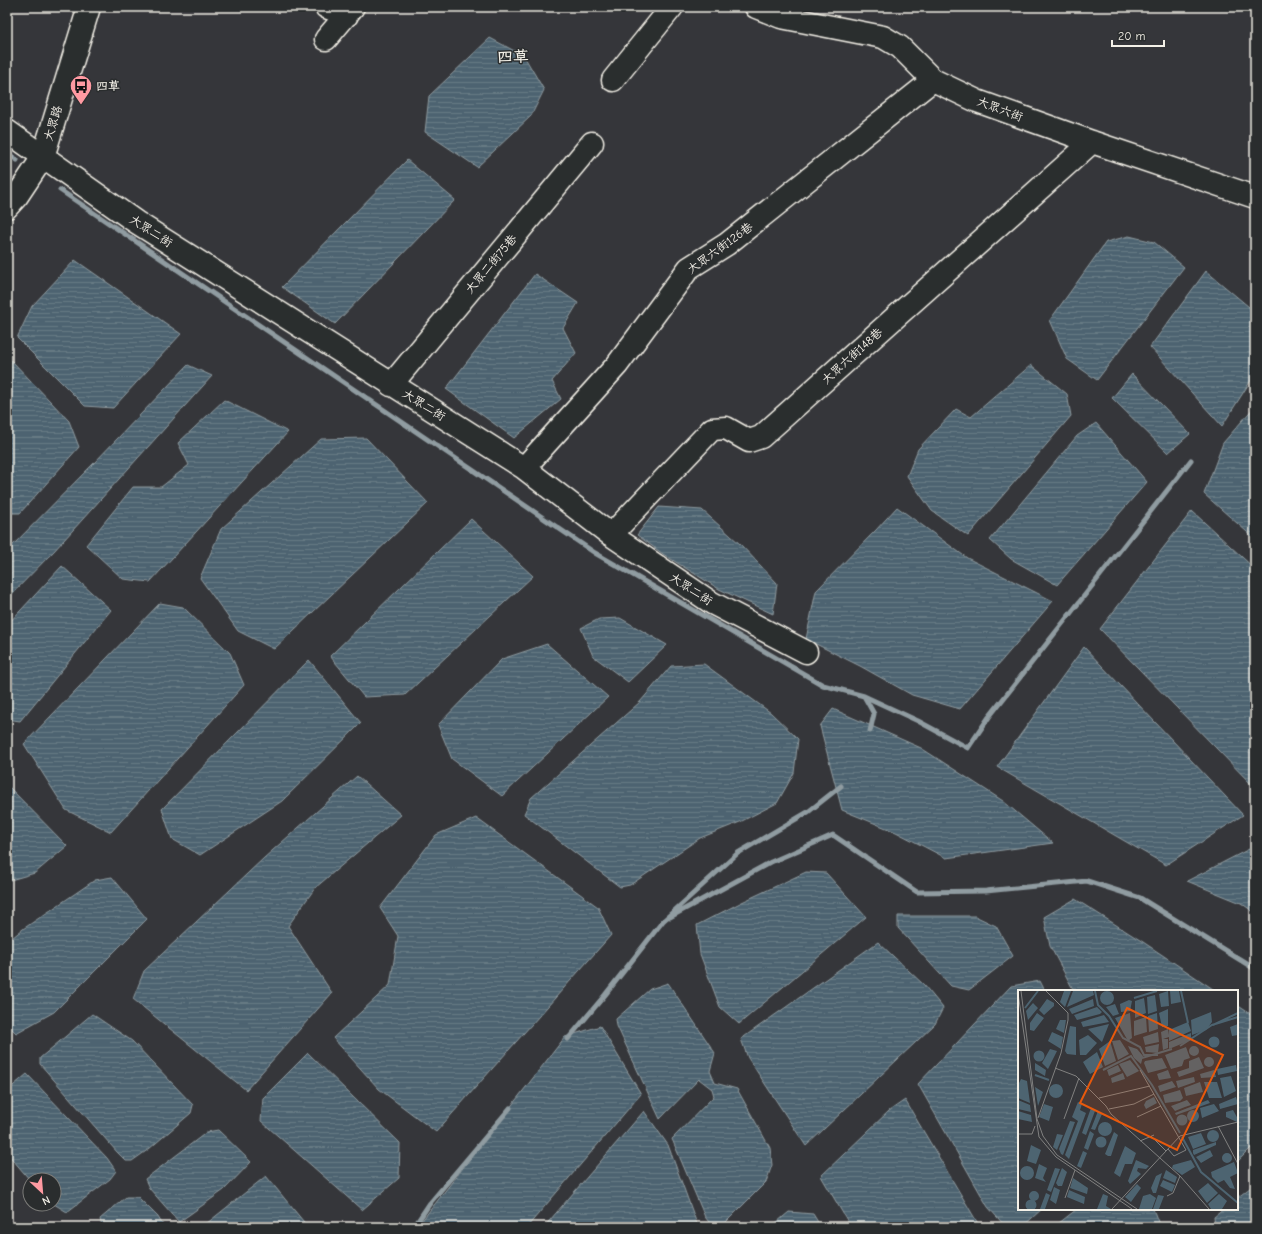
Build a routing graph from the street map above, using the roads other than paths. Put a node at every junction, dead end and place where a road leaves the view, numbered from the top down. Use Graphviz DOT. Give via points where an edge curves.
graph roads {
  1 [pos="89,7"];
  2 [pos="326,7"];
  3 [pos="672,7"];
  4 [pos="756,7"];
  5 [pos="350,11"];
  6 [pos="326,39"];
  7 [pos="613,80"];
  8 [pos="933,80"];
  9 [pos="7,131"];
  10 [pos="1092,142"];
  11 [pos="592,144"];
  12 [pos="43,157"];
  13 [pos="1255,197"];
  14 [pos="7,208"];
  15 [pos="391,385"];
  16 [pos="524,468"];
  17 [pos="611,535"];
  18 [pos="806,652"];
  1 -- 12 [label="street, 大眾路"];
  2 -- 5 [label="street"];
  3 -- 7 [label="street"];
  4 -- 8 [label="street, 大眾六街" via="781,17 883,37 900,47"];
  5 -- 6 [label="street"];
  8 -- 10 [label="street, 大眾六街" via="977,101"];
  8 -- 16 [label="street, 大眾六街126巷" via="727,244 689,268 617,365"];
  9 -- 12 [label="street, 大眾二街"];
  10 -- 13 [label="street, 大眾六街"];
  10 -- 17 [label="street, 大眾六街148巷" via="761,437 749,441 726,428 712,429"];
  11 -- 15 [label="street, 大眾二街75巷"];
  12 -- 14 [label="street, 大眾路"];
  12 -- 15 [label="street, 大眾二街" via="136,222"];
  15 -- 16 [label="street, 大眾二街"];
  16 -- 17 [label="street, 大眾二街"];
  17 -- 18 [label="street, 大眾二街" via="712,603"];
}
